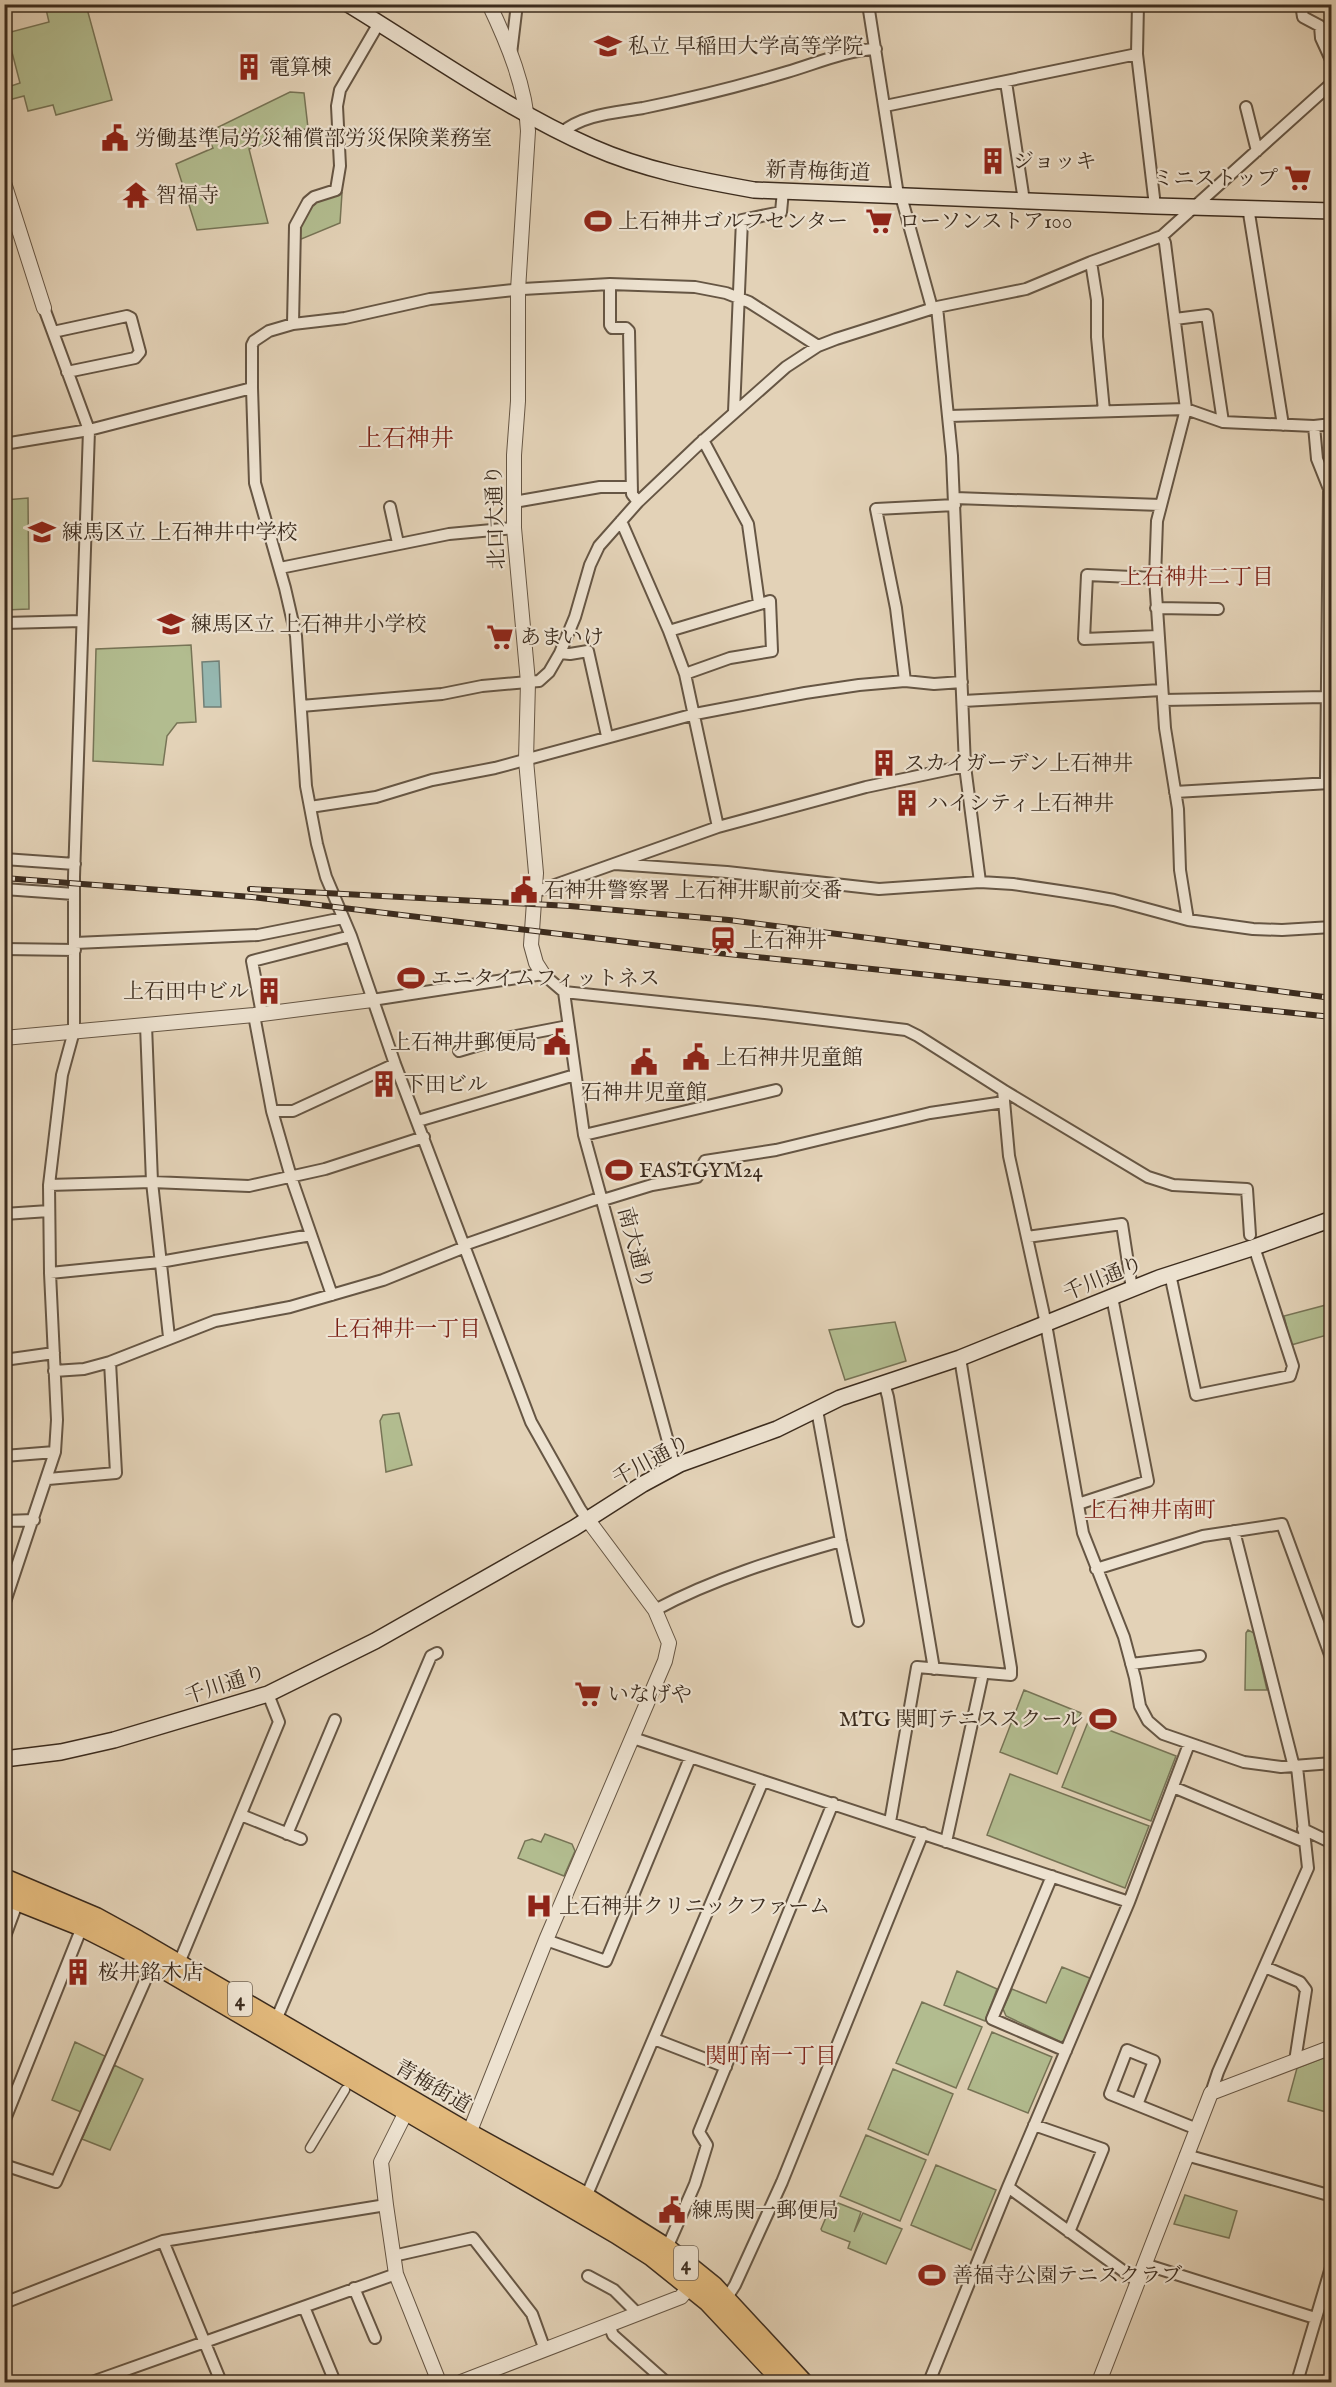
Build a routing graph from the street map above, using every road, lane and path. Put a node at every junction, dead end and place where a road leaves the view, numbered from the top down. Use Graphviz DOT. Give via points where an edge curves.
graph roads {
  1 [pos="348,4"];
  2 [pos="489,4"];
  3 [pos="517,4"];
  4 [pos="868,4"];
  5 [pos="1138,4"];
  6 [pos="1301,4"];
  7 [pos="380,23"];
  8 [pos="876,49"];
  9 [pos="511,54"];
  10 [pos="1137,54"];
  11 [pos="1332,62"];
  12 [pos="1006,82"];
  13 [pos="1332,83"];
  14 [pos="885,106"];
  15 [pos="1246,107"];
  16 [pos="527,114"];
  17 [pos="561,133"];
  18 [pos="1257,151"];
  19 [pos="4,183"];
  20 [pos="783,191"];
  21 [pos="900,196"];
  22 [pos="1024,201"];
  23 [pos="1155,206"];
  24 [pos="1196,207"];
  25 [pos="1248,207"];
  26 [pos="1332,211"];
  27 [pos="10,226"];
  28 [pos="1162,236"];
  29 [pos="1091,262"];
  30 [pos="610,284"];
  31 [pos="518,290"];
  32 [pos="740,298"];
  33 [pos="44,308"];
  34 [pos="934,308"];
  35 [pos="1175,319"];
  36 [pos="293,324"];
  37 [pos="53,332"];
  38 [pos="819,346"];
  39 [pos="67,372"];
  40 [pos="252,388"];
  41 [pos="1186,409"];
  42 [pos="1104,411"];
  43 [pos="734,412"];
  44 [pos="949,416"];
  45 [pos="1222,422"];
  46 [pos="1332,424"];
  47 [pos="1283,425"];
  48 [pos="1314,426"];
  49 [pos="89,430"];
  50 [pos="703,440"];
  51 [pos="4,444"];
  52 [pos="632,487"];
  53 [pos="514,502"];
  54 [pos="638,502"];
  55 [pos="955,502"];
  56 [pos="1161,505"];
  57 [pos="390,507"];
  58 [pos="621,521"];
  59 [pos="514,528"];
  60 [pos="398,543"];
  61 [pos="280,568"];
  62 [pos="1330,572"];
  63 [pos="1155,578"];
  64 [pos="759,603"];
  65 [pos="1156,608"];
  66 [pos="1218,609"];
  67 [pos="82,621"];
  68 [pos="4,623"];
  69 [pos="669,631"];
  70 [pos="1158,636"];
  71 [pos="561,653"];
  72 [pos="685,674"];
  73 [pos="905,681"];
  74 [pos="528,682"];
  75 [pos="962,682"];
  76 [pos="1163,695"];
  77 [pos="1327,698"];
  78 [pos="963,701"];
  79 [pos="301,706"];
  80 [pos="694,714"];
  81 [pos="607,736"];
  82 [pos="526,760"];
  83 [pos="965,766"];
  84 [pos="1331,784"];
  85 [pos="1175,792"];
  86 [pos="310,807"];
  87 [pos="718,827"];
  88 [pos="4,859"];
  89 [pos="75,864"];
  90 [pos="615,864"];
  91 [pos="980,882"];
  92 [pos="4,889"];
  93 [pos="535,892"];
  94 [pos="74,894"];
  95 [pos="343,918"];
  96 [pos="1188,920"];
  97 [pos="1332,927"];
  98 [pos="351,936"];
  99 [pos="75,947"];
  100 [pos="4,949"];
  101 [pos="543,974"];
  102 [pos="564,992"];
  103 [pos="372,1000"];
  104 [pos="258,1015"];
  105 [pos="146,1025"];
  106 [pos="568,1026"];
  107 [pos="74,1031"];
  108 [pos="4,1038"];
  109 [pos="459,1051"];
  110 [pos="395,1064"];
  111 [pos="575,1075"];
  112 [pos="776,1090"];
  113 [pos="1003,1090"];
  114 [pos="1004,1102"];
  115 [pos="272,1111"];
  116 [pos="418,1120"];
  117 [pos="584,1135"];
  118 [pos="424,1137"];
  119 [pos="291,1177"];
  120 [pos="152,1182"];
  121 [pos="50,1185"];
  122 [pos="603,1198"];
  123 [pos="49,1211"];
  124 [pos="4,1214"];
  125 [pos="1332,1219"];
  126 [pos="311,1235"];
  127 [pos="1027,1237"];
  128 [pos="1252,1241"];
  129 [pos="464,1246"];
  130 [pos="160,1262"];
  131 [pos="50,1273"];
  132 [pos="1170,1274"];
  133 [pos="1132,1289"];
  134 [pos="332,1294"];
  135 [pos="1112,1297"];
  136 [pos="1046,1324"];
  137 [pos="169,1337"];
  138 [pos="54,1353"];
  139 [pos="960,1358"];
  140 [pos="4,1360"];
  141 [pos="110,1362"];
  142 [pos="54,1371"];
  143 [pos="884,1383"];
  144 [pos="817,1410"];
  145 [pos="55,1452"];
  146 [pos="4,1456"];
  147 [pos="675,1467"];
  148 [pos="48,1479"];
  149 [pos="1078,1504"];
  150 [pos="34,1520"];
  151 [pos="588,1520"];
  152 [pos="4,1521"];
  153 [pos="1234,1531"];
  154 [pos="841,1541"];
  155 [pos="1096,1569"];
  156 [pos="4,1605"];
  157 [pos="655,1610"];
  158 [pos="858,1621"];
  159 [pos="437,1653"];
  160 [pos="1200,1656"];
  161 [pos="1332,1660"];
  162 [pos="1131,1664"];
  163 [pos="934,1669"];
  164 [pos="983,1673"];
  165 [pos="268,1694"];
  166 [pos="335,1720"];
  167 [pos="633,1738"];
  168 [pos="1189,1744"];
  169 [pos="690,1758"];
  170 [pos="4,1759"];
  171 [pos="1332,1762"];
  172 [pos="1296,1767"];
  173 [pos="763,1781"];
  174 [pos="1173,1787"];
  175 [pos="833,1803"];
  176 [pos="241,1815"];
  177 [pos="890,1822"];
  178 [pos="1303,1829"];
  179 [pos="923,1833"];
  180 [pos="288,1834"];
  181 [pos="301,1839"];
  182 [pos="946,1842"];
  183 [pos="1305,1842"];
  184 [pos="1332,1843"];
  185 [pos="1052,1876"];
  186 [pos="4,1878"];
  187 [pos="11,1898"];
  188 [pos="1129,1902"];
  189 [pos="82,1927"];
  190 [pos="4,1939"];
  191 [pos="546,1940"];
  192 [pos="153,1963"];
  193 [pos="179,1963"];
  194 [pos="1265,1967"];
  195 [pos="276,2020"];
  196 [pos="654,2039"];
  197 [pos="1332,2047"];
  198 [pos="1066,2051"];
  199 [pos="1295,2061"];
  200 [pos="726,2067"];
  201 [pos="345,2090"];
  202 [pos="1211,2093"];
  203 [pos="1137,2105"];
  204 [pos="406,2112"];
  205 [pos="4,2122"];
  206 [pos="1034,2125"];
  207 [pos="1197,2128"];
  208 [pos="467,2139"];
  209 [pos="310,2148"];
  210 [pos="1186,2155"];
  211 [pos="4,2165"];
  212 [pos="1008,2187"];
  213 [pos="1332,2196"];
  214 [pos="586,2197"];
  215 [pos="386,2205"];
  216 [pos="1070,2232"];
  217 [pos="163,2241"];
  218 [pos="667,2248"];
  219 [pos="393,2256"];
  220 [pos="1144,2264"];
  221 [pos="1332,2264"];
  222 [pos="396,2274"];
  223 [pos="588,2276"];
  224 [pos="695,2280"];
  225 [pos="1137,2281"];
  226 [pos="354,2288"];
  227 [pos="726,2299"];
  228 [pos="4,2303"];
  229 [pos="304,2307"];
  230 [pos="638,2314"];
  231 [pos="1316,2318"];
  232 [pos="609,2325"];
  233 [pos="375,2338"];
  234 [pos="204,2341"];
  235 [pos="545,2350"];
  236 [pos="92,2382"];
  237 [pos="221,2382"];
  238 [pos="335,2382"];
  239 [pos="439,2382"];
  240 [pos="461,2382"];
  241 [pos="666,2382"];
  242 [pos="783,2382"];
  243 [pos="803,2382"];
  244 [pos="928,2382"];
  245 [pos="1099,2382"];
  246 [pos="1297,2382"];
  1 -- 7 [label="main road, 新青梅街道"];
  2 -- 9 [label="street, 北口大通り"];
  3 -- 9 [label="street"];
  4 -- 8 [label="street"];
  5 -- 10 [label="street"];
  6 -- 11 [label="street" via="1303,17 1320,26"];
  7 -- 16 [label="main road, 新青梅街道"];
  7 -- 36 [label="street" via="340,90 340,166 336,190 314,196 295,226"];
  8 -- 14 [label="street"];
  8 -- 17 [label="street" via="727,88 608,113 573,123"];
  9 -- 16 [label="street, 北口大通り"];
  10 -- 12 [label="street"];
  10 -- 23 [label="street"];
  12 -- 14 [label="street"];
  12 -- 22 [label="street"];
  13 -- 18 [label="street"];
  14 -- 21 [label="street"];
  15 -- 18 [label="street"];
  16 -- 17 [label="main road, 新青梅街道"];
  16 -- 31 [label="street, 北口大通り"];
  17 -- 20 [label="main road, 新青梅街道" via="656,170 754,190"];
  18 -- 24 [label="street"];
  19 -- 27 [label="street"];
  20 -- 21 [label="main road, 新青梅街道"];
  20 -- 32 [label="street" via="781,212 742,220"];
  21 -- 22 [label="main road, 新青梅街道"];
  21 -- 34 [label="street"];
  22 -- 23 [label="main road, 新青梅街道"];
  23 -- 24 [label="main road, 新青梅街道"];
  24 -- 25 [label="main road, 新青梅街道"];
  24 -- 28 [label="street"];
  25 -- 26 [label="main road, 新青梅街道"];
  25 -- 47 [label="street"];
  27 -- 33 [label="street"];
  28 -- 29 [label="street"];
  28 -- 35 [label="street"];
  29 -- 34 [label="street" via="1026,289"];
  29 -- 42 [label="street"];
  30 -- 31 [label="street"];
  30 -- 32 [label="street" via="695,287"];
  30 -- 52 [label="street" via="610,325 629,331"];
  31 -- 36 [label="street" via="430,299 345,318"];
  31 -- 53 [label="street, 北口大通り"];
  32 -- 38 [label="street"];
  32 -- 43 [label="street"];
  33 -- 37 [label="street"];
  34 -- 38 [label="street"];
  34 -- 44 [label="street"];
  35 -- 41 [label="street"];
  35 -- 45 [label="street" via="1207,315"];
  36 -- 40 [label="street" via="269,331 254,341"];
  37 -- 39 [label="street"];
  37 -- 39 [label="street" via="131,318 140,352 135,358"];
  38 -- 43 [label="street" via="786,366"];
  39 -- 49 [label="street"];
  40 -- 49 [label="street"];
  40 -- 61 [label="street" via="255,483"];
  41 -- 42 [label="street"];
  41 -- 45 [label="street"];
  41 -- 56 [label="street"];
  42 -- 44 [label="street"];
  43 -- 50 [label="street"];
  44 -- 55 [label="street"];
  45 -- 47 [label="street"];
  46 -- 48 [label="street"];
  47 -- 48 [label="street"];
  48 -- 62 [label="street" via="1317,459 1329,489"];
  49 -- 51 [label="street"];
  49 -- 67 [label="street"];
  50 -- 54 [label="street"];
  50 -- 64 [label="street" via="748,524"];
  52 -- 53 [label="street" via="600,487"];
  52 -- 54 [label="street"];
  53 -- 59 [label="street, 北口大通り"];
  54 -- 58 [label="street"];
  55 -- 56 [label="street"];
  55 -- 73 [label="street" via="876,509 896,608"];
  55 -- 75 [label="street"];
  56 -- 63 [label="street"];
  57 -- 60 [label="street"];
  58 -- 69 [label="street"];
  58 -- 71 [label="street" via="594,555"];
  59 -- 60 [label="street"];
  59 -- 74 [label="street, 北口大通り"];
  60 -- 61 [label="street"];
  61 -- 79 [label="street" via="297,640"];
  62 -- 77 [label="street"];
  63 -- 65 [label="street"];
  63 -- 70 [label="street" via="1087,575 1084,639"];
  64 -- 69 [label="street"];
  64 -- 72 [label="street" via="770,601 772,651 730,658"];
  65 -- 66 [label="street"];
  65 -- 70 [label="street"];
  67 -- 68 [label="street"];
  67 -- 89 [label="street"];
  69 -- 72 [label="street"];
  70 -- 76 [label="street"];
  71 -- 74 [label="street" via="545,677"];
  71 -- 81 [label="street" via="588,651"];
  72 -- 80 [label="street"];
  73 -- 75 [label="street"];
  73 -- 80 [label="street" via="805,693"];
  74 -- 79 [label="street"];
  74 -- 82 [label="street, 北口大通り"];
  75 -- 78 [label="street"];
  76 -- 77 [label="street"];
  76 -- 78 [label="street"];
  76 -- 85 [label="street"];
  77 -- 84 [label="street" via="1326,779"];
  78 -- 83 [label="street"];
  79 -- 86 [label="street"];
  80 -- 81 [label="street"];
  80 -- 87 [label="street"];
  81 -- 82 [label="street"];
  82 -- 86 [label="street" via="432,780 376,797"];
  82 -- 93 [label="street, 北口大通り"];
  83 -- 87 [label="street" via="866,787"];
  83 -- 91 [label="street"];
  84 -- 85 [label="street"];
  85 -- 96 [label="street"];
  86 -- 95 [label="street" via="323,868"];
  87 -- 90 [label="street"];
  88 -- 89 [label="street"];
  89 -- 94 [label="street"];
  90 -- 91 [label="street" via="879,889"];
  90 -- 93 [label="street"];
  91 -- 96 [label="street" via="1080,894"];
  92 -- 94 [label="street"];
  93 -- 101 [label="street, 北口大通り" via="531,945"];
  94 -- 99 [label="street"];
  95 -- 98 [label="street"];
  95 -- 99 [label="street" via="258,935"];
  96 -- 97 [label="street" via="1253,929"];
  98 -- 103 [label="street"];
  98 -- 104 [label="street" via="252,961"];
  99 -- 100 [label="street"];
  99 -- 107 [label="street"];
  101 -- 102 [label="street"];
  101 -- 103 [label="street"];
  102 -- 106 [label="street, 南大通り"];
  102 -- 113 [label="street" via="906,1030"];
  103 -- 104 [label="street"];
  103 -- 110 [label="street"];
  104 -- 105 [label="street"];
  104 -- 115 [label="street"];
  105 -- 107 [label="street"];
  105 -- 120 [label="street"];
  106 -- 109 [label="street"];
  106 -- 111 [label="street, 南大通り"];
  107 -- 108 [label="street"];
  107 -- 121 [label="street" via="62,1075"];
  110 -- 115 [label="street" via="293,1111"];
  110 -- 116 [label="street"];
  111 -- 116 [label="street"];
  111 -- 117 [label="street, 南大通り"];
  112 -- 117 [label="street"];
  113 -- 114 [label="street"];
  113 -- 128 [label="street" via="1148,1178 1173,1185 1247,1189"];
  114 -- 122 [label="street" via="930,1113 776,1150 705,1161 697,1177"];
  114 -- 127 [label="street" via="1009,1156"];
  115 -- 119 [label="street"];
  116 -- 118 [label="street"];
  117 -- 122 [label="street, 南大通り"];
  118 -- 119 [label="street"];
  118 -- 129 [label="street"];
  119 -- 120 [label="street" via="249,1186"];
  119 -- 126 [label="street"];
  120 -- 121 [label="street"];
  120 -- 130 [label="street"];
  121 -- 123 [label="street"];
  122 -- 129 [label="street"];
  122 -- 147 [label="street, 南大通り"];
  123 -- 124 [label="street"];
  123 -- 131 [label="street"];
  125 -- 128 [label="main road, 千川通り"];
  126 -- 130 [label="street"];
  126 -- 134 [label="street"];
  127 -- 133 [label="street" via="1122,1224"];
  127 -- 136 [label="street"];
  128 -- 132 [label="main road, 千川通り"];
  128 -- 132 [label="street" via="1293,1366 1290,1376 1196,1395"];
  129 -- 134 [label="street" via="383,1281"];
  129 -- 151 [label="street" via="531,1422"];
  130 -- 131 [label="street"];
  130 -- 137 [label="street"];
  131 -- 138 [label="street"];
  132 -- 133 [label="main road, 千川通り"];
  133 -- 135 [label="main road, 千川通り"];
  134 -- 137 [label="street" via="290,1307 226,1318"];
  135 -- 136 [label="main road, 千川通り"];
  135 -- 149 [label="street" via="1148,1481"];
  136 -- 139 [label="main road, 千川通り"];
  136 -- 149 [label="street"];
  137 -- 141 [label="street"];
  138 -- 140 [label="street"];
  138 -- 142 [label="street"];
  139 -- 143 [label="main road, 千川通り"];
  139 -- 164 [label="street" via="1011,1668 1011,1675"];
  141 -- 142 [label="street"];
  141 -- 148 [label="street" via="116,1473"];
  142 -- 145 [label="street"];
  143 -- 144 [label="main road, 千川通り"];
  143 -- 163 [label="street"];
  144 -- 147 [label="main road, 千川通り"];
  144 -- 154 [label="street"];
  145 -- 146 [label="street"];
  145 -- 148 [label="street"];
  147 -- 151 [label="main road, 千川通り"];
  148 -- 150 [label="street"];
  149 -- 155 [label="street"];
  150 -- 152 [label="street"];
  150 -- 156 [label="street"];
  151 -- 157 [label="street"];
  151 -- 165 [label="main road, 千川通り" via="375,1641"];
  153 -- 155 [label="street" via="1203,1536"];
  153 -- 161 [label="street" via="1282,1524"];
  153 -- 172 [label="street"];
  154 -- 157 [label="street" via="686,1593"];
  154 -- 158 [label="street"];
  155 -- 162 [label="street"];
  157 -- 167 [label="street" via="669,1643"];
  159 -- 195 [label="street" via="431,1656"];
  160 -- 162 [label="street"];
  162 -- 168 [label="street" via="1140,1706 1148,1721 1163,1734"];
  163 -- 164 [label="street"];
  163 -- 177 [label="street" via="917,1668"];
  164 -- 182 [label="street"];
  165 -- 170 [label="main road, 千川通り" via="114,1740"];
  165 -- 176 [label="street" via="279,1722"];
  166 -- 180 [label="street"];
  167 -- 169 [label="street"];
  167 -- 191 [label="street"];
  168 -- 172 [label="street" via="1244,1762"];
  168 -- 174 [label="street"];
  169 -- 173 [label="street"];
  169 -- 191 [label="street" via="606,1961"];
  171 -- 172 [label="street"];
  172 -- 178 [label="street"];
  173 -- 175 [label="street"];
  173 -- 196 [label="street"];
  174 -- 183 [label="street"];
  174 -- 188 [label="street"];
  175 -- 177 [label="street"];
  175 -- 200 [label="street"];
  176 -- 180 [label="street"];
  176 -- 193 [label="street"];
  177 -- 179 [label="street"];
  178 -- 183 [label="street"];
  178 -- 184 [label="street"];
  179 -- 182 [label="street"];
  179 -- 227 [label="street" via="782,2182"];
  180 -- 181 [label="street"];
  182 -- 185 [label="street"];
  183 -- 194 [label="street" via="1308,1868"];
  185 -- 188 [label="street"];
  185 -- 198 [label="street" via="992,2019"];
  186 -- 193 [label="main road, 青梅街道 / 4" via="96,1917"];
  187 -- 189 [label="main road, 青梅街道 / 4"];
  187 -- 190 [label="street"];
  188 -- 198 [label="street"];
  189 -- 192 [label="main road, 青梅街道 / 4"];
  189 -- 205 [label="street"];
  191 -- 208 [label="street"];
  192 -- 204 [label="main road, 青梅街道 / 4"];
  192 -- 211 [label="street" via="56,2182"];
  193 -- 195 [label="main road, 青梅街道 / 4"];
  194 -- 199 [label="street" via="1300,1982 1306,1990"];
  194 -- 202 [label="street"];
  195 -- 208 [label="main road, 青梅街道 / 4"];
  196 -- 200 [label="street"];
  196 -- 214 [label="street"];
  197 -- 199 [label="street"];
  198 -- 206 [label="street"];
  199 -- 202 [label="street"];
  200 -- 218 [label="street" via="699,2132 707,2145 695,2184"];
  201 -- 209 [label="street"];
  202 -- 207 [label="street"];
  203 -- 203 [label="street" via="1154,2061 1127,2050 1110,2094"];
  203 -- 207 [label="street"];
  204 -- 208 [label="main road, 青梅街道 / 4"];
  204 -- 215 [label="street" via="381,2162"];
  206 -- 212 [label="street"];
  206 -- 216 [label="street" via="1102,2149"];
  207 -- 210 [label="street"];
  208 -- 214 [label="main road, 青梅街道 / 4"];
  208 -- 224 [label="main road, 青梅街道 / 4" via="652,2257"];
  210 -- 213 [label="street"];
  210 -- 220 [label="street"];
  212 -- 216 [label="street"];
  212 -- 244 [label="street"];
  214 -- 218 [label="main road, 青梅街道 / 4"];
  215 -- 217 [label="street"];
  215 -- 219 [label="street"];
  216 -- 225 [label="street"];
  217 -- 228 [label="street"];
  217 -- 234 [label="street"];
  218 -- 224 [label="main road, 青梅街道 / 4"];
  219 -- 222 [label="street"];
  219 -- 235 [label="street" via="473,2238 532,2314"];
  220 -- 225 [label="street"];
  220 -- 231 [label="street"];
  221 -- 231 [label="street"];
  222 -- 226 [label="street"];
  222 -- 239 [label="street"];
  223 -- 230 [label="street" via="614,2290"];
  224 -- 227 [label="main road, 青梅街道 / 4"];
  224 -- 230 [label="street" via="681,2297"];
  224 -- 242 [label="main road, 青梅街道 / 4" via="708,2302"];
  225 -- 245 [label="street"];
  226 -- 229 [label="street"];
  226 -- 233 [label="street"];
  227 -- 243 [label="main road, 青梅街道 / 4"];
  229 -- 234 [label="street"];
  229 -- 238 [label="street"];
  230 -- 232 [label="street"];
  231 -- 246 [label="street"];
  232 -- 235 [label="street"];
  232 -- 241 [label="street" via="613,2335"];
  234 -- 236 [label="street"];
  234 -- 237 [label="street"];
  235 -- 240 [label="street"];
}
